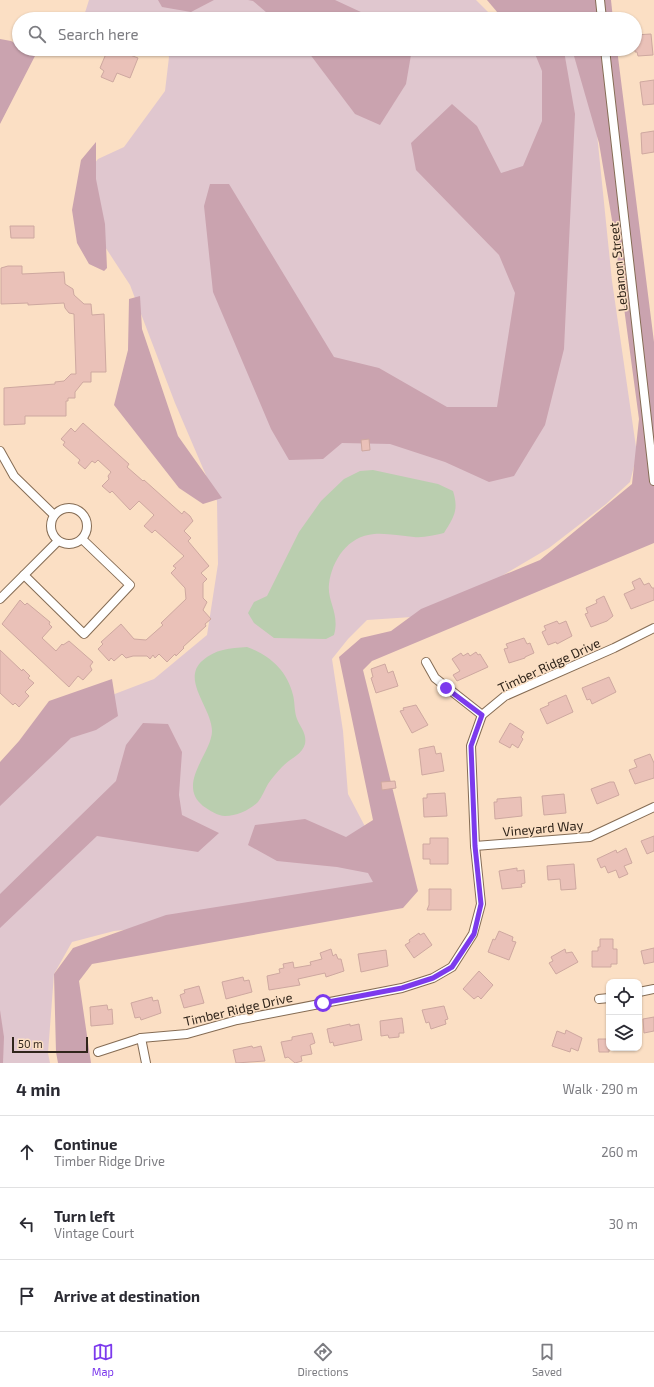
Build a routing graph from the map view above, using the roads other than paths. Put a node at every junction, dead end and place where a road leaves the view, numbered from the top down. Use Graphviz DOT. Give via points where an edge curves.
graph roads {
  1 [pos="600,0"];
  2 [pos="601,12"];
  3 [pos="607,56"];
  4 [pos="0,451"];
  5 [pos="654,482"];
  6 [pos="54,515"];
  7 [pos="82,538"];
  8 [pos="58,540"];
  9 [pos="24,575"];
  10 [pos="0,599"];
  11 [pos="654,628"];
  12 [pos="426,662"];
  13 [pos="482,715"];
  14 [pos="654,807"];
  15 [pos="475,846"];
  16 [pos="654,989"];
  17 [pos="642,991"];
  18 [pos="606,999"];
  19 [pos="599,1000"];
  20 [pos="141,1038"];
  21 [pos="98,1052"];
  22 [pos="146,1063"];
  1 -- 2 [label="street"];
  3 -- 5 [label="street, Lebanon Street"];
  4 -- 6 [label="street" via="14,476"];
  6 -- 7 [label="street" via="64,509 75,509 80,512 86,522"];
  6 -- 8 [label="street" via="50,526"];
  7 -- 8 [label="street" via="73,544"];
  7 -- 9 [label="street" via="130,585 84,634"];
  8 -- 9 [label="street"];
  9 -- 10 [label="street"];
  11 -- 13 [label="street, Timber Ridge Drive" via="505,696"];
  12 -- 13 [label="street" via="435,678"];
  13 -- 15 [label="street, Timber Ridge Drive" via="471,746"];
  14 -- 15 [label="street, Vineyard Way" via="590,837"];
  15 -- 20 [label="street, Timber Ridge Drive" via="481,904 474,934 452,967 433,978 402,988 237,1020 187,1034"];
  16 -- 17 [label="street"];
  18 -- 19 [label="street"];
  20 -- 21 [label="street, Timber Ridge Drive"];
  20 -- 22 [label="street"];
}
